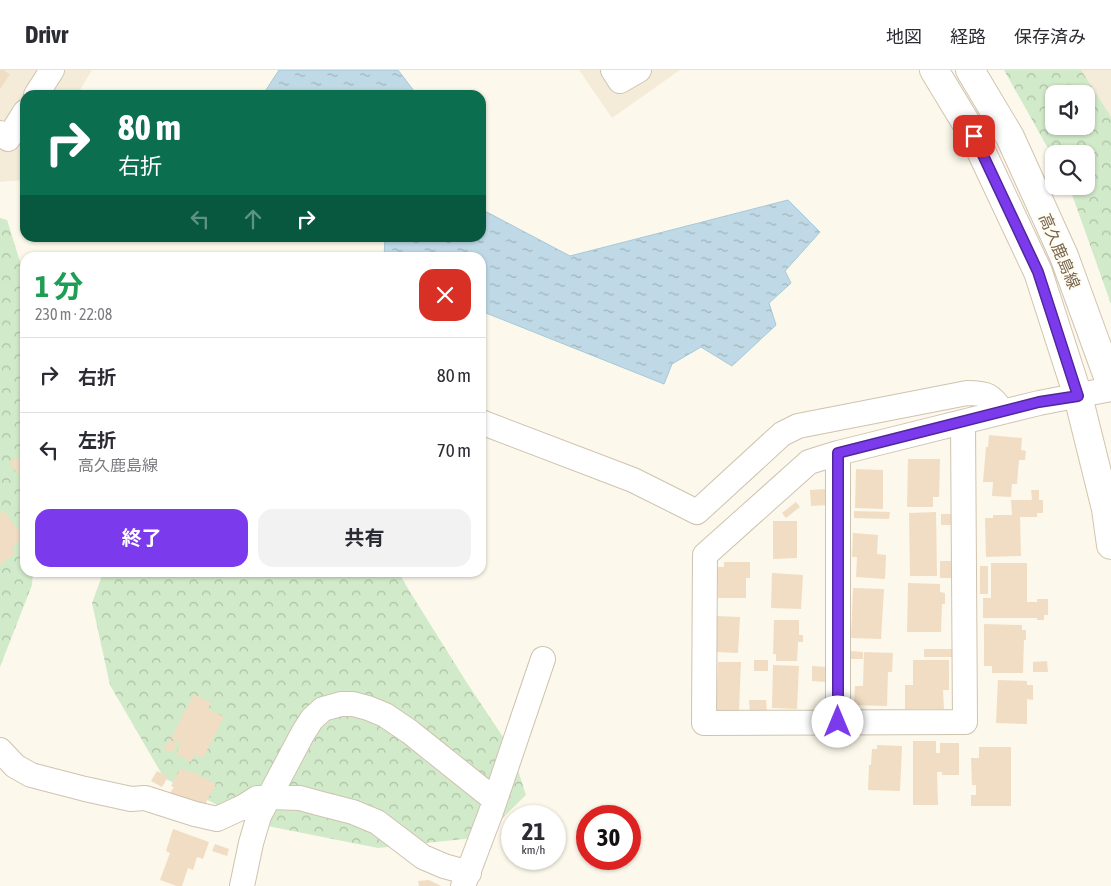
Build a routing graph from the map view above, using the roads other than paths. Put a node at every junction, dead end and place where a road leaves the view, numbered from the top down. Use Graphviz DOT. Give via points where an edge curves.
graph roads {
  1 [pos="52,70"];
  2 [pos="613,70"];
  3 [pos="639,70"];
  4 [pos="934,70"];
  5 [pos="970,70"];
  6 [pos="39,90"];
  7 [pos="20,120"];
  8 [pos="0,134"];
  9 [pos="1111,387"];
  10 [pos="1078,396"];
  11 [pos="1003,412"];
  12 [pos="963,422"];
  13 [pos="486,424"];
  14 [pos="838,453"];
  15 [pos="1111,545"];
  16 [pos="543,659"];
  17 [pos="838,722"];
  18 [pos="0,750"];
  19 [pos="270,797"];
  20 [pos="495,800"];
  21 [pos="466,879"];
  22 [pos="242,886"];
  1 -- 6 [label="street"];
  2 -- 3 [label="street" via="620,82"];
  4 -- 10 [label="main road, 高久鹿島線" via="974,136 1038,272"];
  5 -- 9 [label="main road, 高久鹿島線" via="1010,137 1064,256"];
  7 -- 8 [label="street" via="8,139"];
  9 -- 10 [label="street"];
  10 -- 11 [label="street"];
  10 -- 15 [label="main road, 高久鹿島線" via="1106,509"];
  11 -- 12 [label="street"];
  11 -- 13 [label="street" via="994,399 982,393 967,393 798,426 782,434 697,512 633,480"];
  12 -- 14 [label="street"];
  12 -- 17 [label="street" via="965,722"];
  14 -- 17 [label="street"];
  14 -- 17 [label="street" via="809,462 705,555 704,723"];
  16 -- 20 [label="street"];
  18 -- 19 [label="street" via="14,766 31,775 131,799 145,798 217,819 257,798"];
  19 -- 20 [label="street" via="312,719 324,709 353,704 385,715"];
  19 -- 21 [label="street" via="300,798 377,822 423,858"];
  19 -- 22 [label="street" via="251,843"];
  20 -- 21 [label="street"];
}
